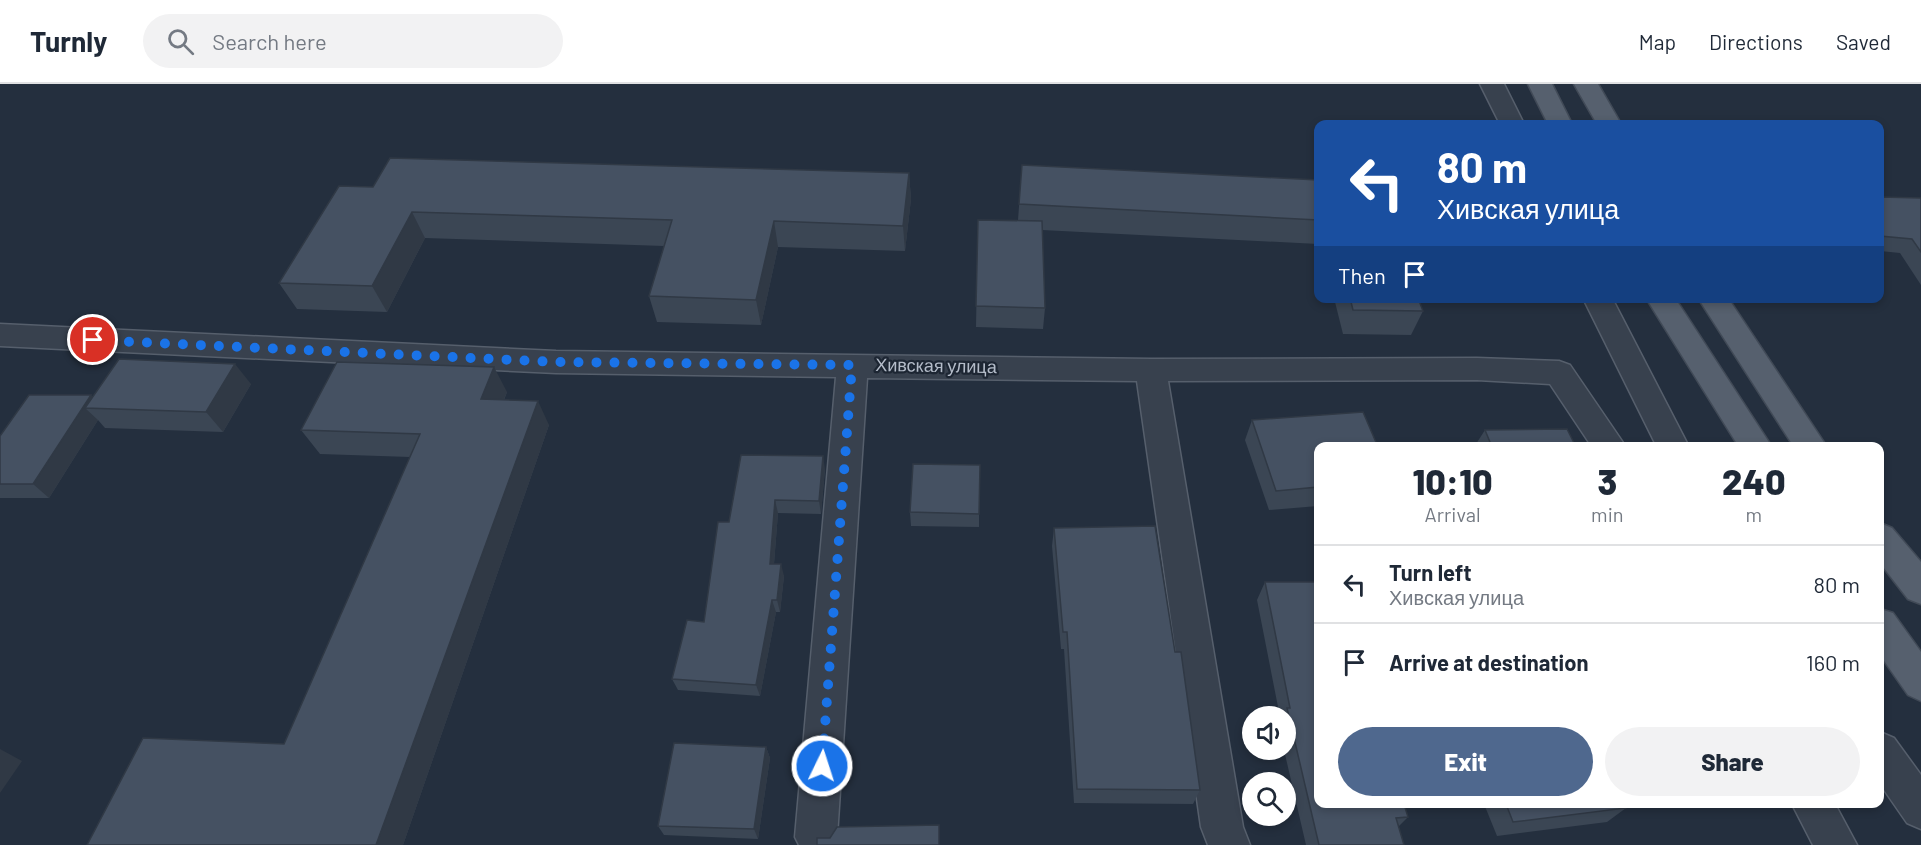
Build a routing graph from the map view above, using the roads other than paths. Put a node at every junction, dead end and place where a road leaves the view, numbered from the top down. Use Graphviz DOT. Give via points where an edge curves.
graph roads {
  1 [pos="1492,84"];
  2 [pos="1540,84"];
  3 [pos="1586,84"];
  4 [pos="1510,120"];
  5 [pos="1558,120"];
  6 [pos="1607,120"];
  7 [pos="1600,303"];
  8 [pos="1663,303"];
  9 [pos="1715,303"];
  10 [pos="0,335"];
  11 [pos="852,365"];
  12 [pos="1151,370"];
  13 [pos="1607,442"];
  14 [pos="1670,442"];
  15 [pos="1753,442"];
  16 [pos="1808,442"];
  17 [pos="1884,543"];
  18 [pos="1921,588"];
  19 [pos="1884,631"];
  20 [pos="1921,682"];
  21 [pos="1884,757"];
  22 [pos="1814,808"];
  23 [pos="1921,809"];
  24 [pos="816,837"];
  25 [pos="1228,845"];
  26 [pos="1836,845"];
  1 -- 4 [label="street"];
  2 -- 5 [label="main road"];
  3 -- 6 [label="main road"];
  7 -- 14 [label="street"];
  8 -- 15 [label="main road"];
  9 -- 16 [label="main road"];
  10 -- 11 [label="street, Хивская улица" via="556,362"];
  11 -- 12 [label="street, Хивская улица"];
  11 -- 24 [label="street"];
  12 -- 13 [label="street, Хивская улица" via="1477,369 1559,373"];
  12 -- 25 [label="street" via="1222,827"];
  17 -- 18 [label="main road"];
  19 -- 20 [label="main road"];
  21 -- 23 [label="street"];
  22 -- 26 [label="street"];
}
